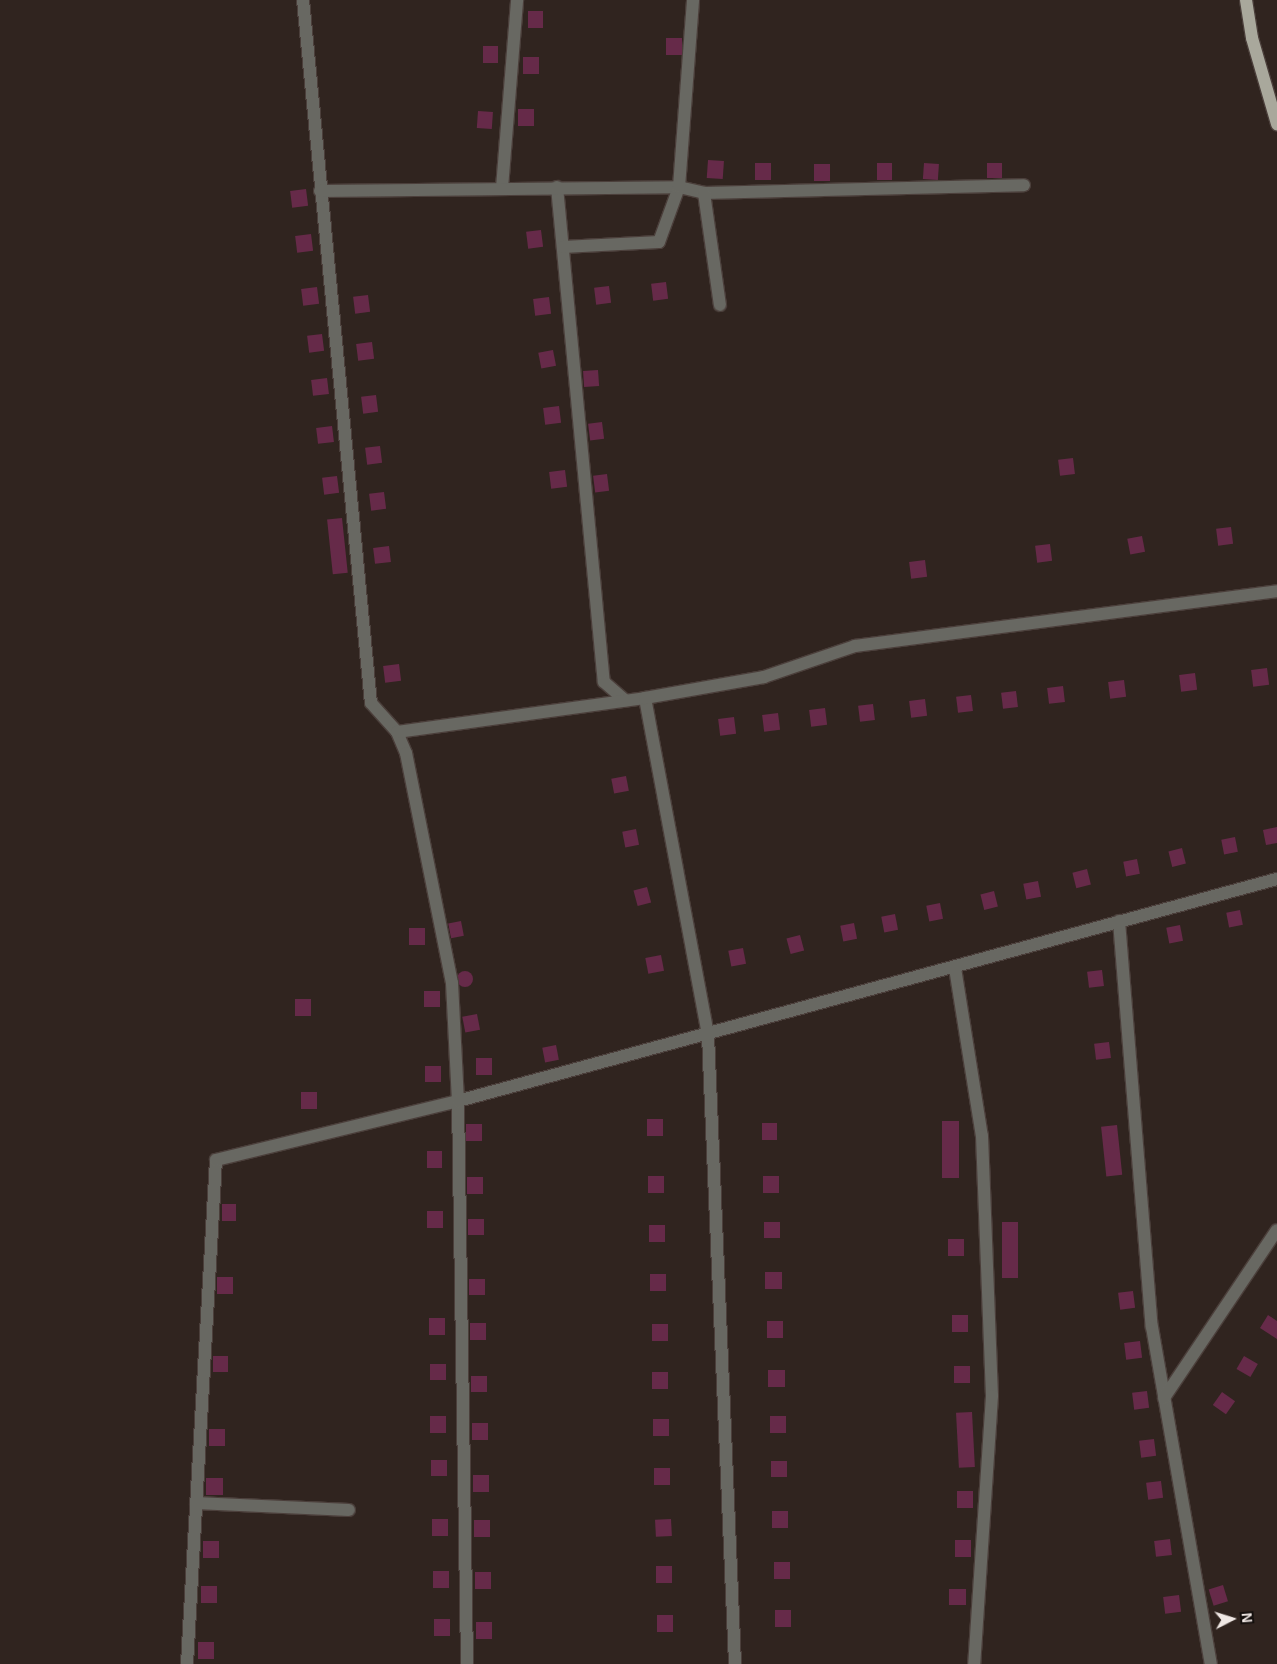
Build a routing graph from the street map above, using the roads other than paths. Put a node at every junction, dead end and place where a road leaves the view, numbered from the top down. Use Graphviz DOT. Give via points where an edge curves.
graph roads {
  1 [pos="303,0"];
  2 [pos="517,0"];
  3 [pos="693,0"];
  4 [pos="1246,0"];
  5 [pos="1277,124"];
  6 [pos="1024,185"];
  7 [pos="679,186"];
  8 [pos="557,187"];
  9 [pos="502,188"];
  10 [pos="320,190"];
  11 [pos="704,193"];
  12 [pos="563,247"];
  13 [pos="720,305"];
  14 [pos="1277,591"];
  15 [pos="645,698"];
  16 [pos="624,700"];
  17 [pos="397,732"];
  18 [pos="1277,879"];
  19 [pos="1119,921"];
  20 [pos="954,968"];
  21 [pos="708,1035"];
  22 [pos="458,1102"];
  23 [pos="1277,1230"];
  24 [pos="1164,1398"];
  25 [pos="196,1504"];
  26 [pos="349,1510"];
  27 [pos="187,1664"];
  28 [pos="467,1664"];
  29 [pos="735,1664"];
  30 [pos="974,1664"];
  31 [pos="1211,1664"];
  1 -- 10 [label="street"];
  2 -- 9 [label="street"];
  3 -- 7 [label="street"];
  4 -- 5 [label="main road" via="1254,46"];
  6 -- 11 [label="street"];
  7 -- 8 [label="street"];
  7 -- 11 [label="street"];
  7 -- 12 [label="street" via="659,242"];
  8 -- 9 [label="street"];
  8 -- 12 [label="street"];
  9 -- 10 [label="street"];
  10 -- 17 [label="street" via="371,703"];
  11 -- 13 [label="street"];
  12 -- 16 [label="street" via="604,682"];
  14 -- 15 [label="street" via="855,646 764,677"];
  15 -- 16 [label="street"];
  15 -- 21 [label="street"];
  16 -- 17 [label="street"];
  17 -- 22 [label="street" via="406,753 452,984"];
  18 -- 19 [label="street"];
  19 -- 20 [label="street"];
  19 -- 24 [label="street" via="1152,1327"];
  20 -- 21 [label="street"];
  20 -- 30 [label="street" via="982,1136 992,1396"];
  21 -- 22 [label="street"];
  21 -- 29 [label="street"];
  22 -- 25 [label="street" via="216,1160"];
  22 -- 28 [label="street"];
  23 -- 24 [label="street"];
  24 -- 31 [label="street"];
  25 -- 26 [label="street"];
  25 -- 27 [label="street"];
}
